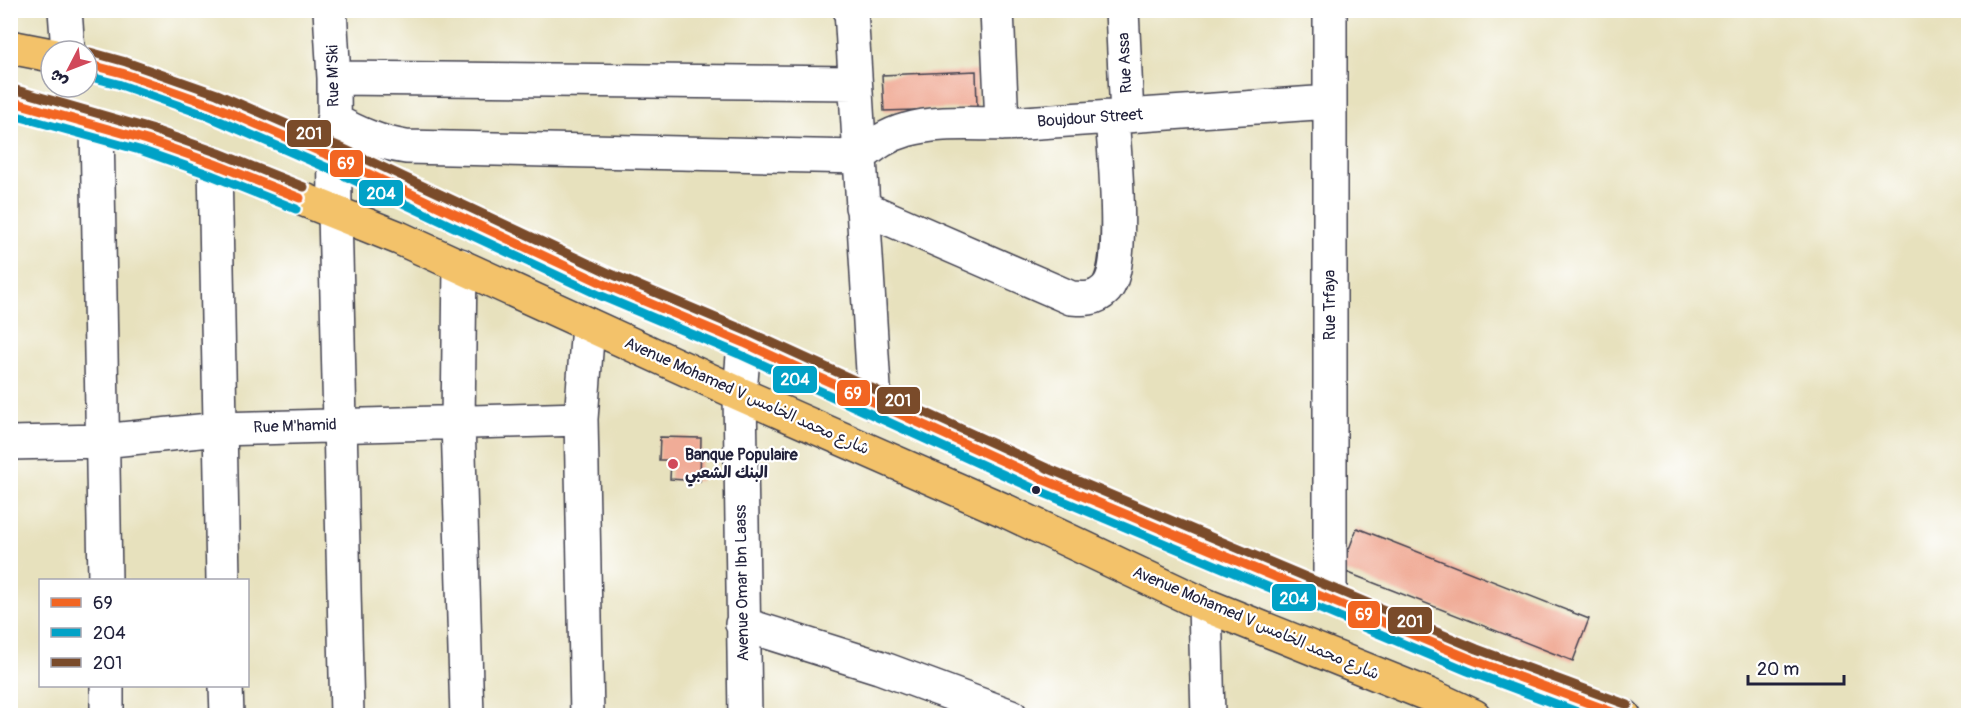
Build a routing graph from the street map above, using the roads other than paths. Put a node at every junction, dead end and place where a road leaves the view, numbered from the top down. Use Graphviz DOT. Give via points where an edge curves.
graph roads {
  1 [pos="64,10"];
  2 [pos="330,10"];
  3 [pos="851,10"];
  4 [pos="996,10"];
  5 [pos="1122,10"];
  6 [pos="1330,10"];
  7 [pos="67,39"];
  8 [pos="10,47"];
  9 [pos="39,53"];
  10 [pos="99,67"];
  11 [pos="334,78"];
  12 [pos="855,83"];
  13 [pos="10,101"];
  14 [pos="1330,102"];
  15 [pos="1120,116"];
  16 [pos="333,120"];
  17 [pos="1002,124"];
  18 [pos="97,126"];
  19 [pos="859,157"];
  20 [pos="335,158"];
  21 [pos="215,164"];
  22 [pos="862,207"];
  23 [pos="335,213"];
  24 [pos="460,265"];
  25 [pos="588,325"];
  26 [pos="744,343"];
  27 [pos="740,394"];
  28 [pos="875,404"];
  29 [pos="581,419"];
  30 [pos="458,422"];
  31 [pos="340,424"];
  32 [pos="219,429"];
  33 [pos="102,441"];
  34 [pos="10,443"];
  35 [pos="105,579"];
  36 [pos="224,579"];
  37 [pos="1329,599"];
  38 [pos="1205,605"];
  39 [pos="742,624"];
  40 [pos="107,687"];
  41 [pos="226,687"];
  42 [pos="950,704"];
  43 [pos="107,716"];
  44 [pos="227,716"];
  45 [pos="347,716"];
  46 [pos="467,716"];
  47 [pos="587,716"];
  48 [pos="745,716"];
  49 [pos="1011,716"];
  50 [pos="1208,716"];
  51 [pos="1474,716"];
  52 [pos="1624,716"];
  1 -- 7 [label="street"];
  2 -- 11 [label="street, Rue M'Ski"];
  3 -- 12 [label="street"];
  4 -- 17 [label="street"];
  5 -- 15 [label="street, Rue Assa"];
  6 -- 14 [label="street, Rue Trfaya"];
  8 -- 9 [label="main road"];
  10 -- 20 [label="main road" via="212,105"];
  11 -- 12 [label="street"];
  11 -- 16 [label="street, Rue M'Ski"];
  12 -- 19 [label="street"];
  13 -- 18 [label="main road, Avenue Mohamed V شارع محمد الخامس"];
  14 -- 15 [label="street, Boujdour Street"];
  14 -- 37 [label="street, Rue Trfaya"];
  15 -- 17 [label="street, Boujdour Street"];
  15 -- 22 [label="street, Rue Assa" via="1114,276 1106,290 1089,300 1071,298"];
  16 -- 19 [label="street" via="383,143 406,147"];
  16 -- 20 [label="street, Rue M'Ski"];
  17 -- 19 [label="street, Boujdour Street" via="942,124 908,129 878,142"];
  18 -- 21 [label="main road, Avenue Mohamed V شارع محمد الخامس"];
  18 -- 33 [label="street"];
  19 -- 22 [label="street"];
  20 -- 23 [label="street, Rue M'Ski"];
  20 -- 26 [label="main road" via="604,284"];
  21 -- 23 [label="main road, Avenue Mohamed V شارع محمد الخامس"];
  21 -- 32 [label="street"];
  22 -- 28 [label="street"];
  23 -- 24 [label="main road, Avenue Mohamed V شارع محمد الخامس"];
  23 -- 31 [label="street, Rue M'Ski"];
  24 -- 25 [label="main road, Avenue Mohamed V شارع محمد الخامس"];
  24 -- 30 [label="street"];
  25 -- 27 [label="main road, Avenue Mohamed V شارع محمد الخامس"];
  25 -- 29 [label="street"];
  26 -- 27 [label="street, Avenue Omar Ibn Laass"];
  26 -- 28 [label="main road"];
  27 -- 38 [label="main road, Avenue Mohamed V شارع محمد الخامس" via="1006,511"];
  27 -- 39 [label="street, Avenue Omar Ibn Laass"];
  28 -- 37 [label="main road" via="1042,479"];
  29 -- 30 [label="street, Rue M'hamid"];
  29 -- 47 [label="street"];
  30 -- 31 [label="street, Rue M'hamid"];
  30 -- 46 [label="street"];
  31 -- 32 [label="street, Rue M'hamid"];
  31 -- 45 [label="street, Rue M'Ski"];
  32 -- 33 [label="street, Rue M'hamid"];
  32 -- 36 [label="street"];
  33 -- 34 [label="street, Rue M'hamid"];
  33 -- 35 [label="street"];
  37 -- 52 [label="main road" via="1473,660"];
  38 -- 50 [label="street"];
  38 -- 51 [label="main road, Avenue Mohamed V شارع محمد الخامس"];
  39 -- 42 [label="street"];
  39 -- 48 [label="street, Avenue Omar Ibn Laass"];
  40 -- 43 [label="street"];
  41 -- 44 [label="street"];
  42 -- 49 [label="street"];
}
